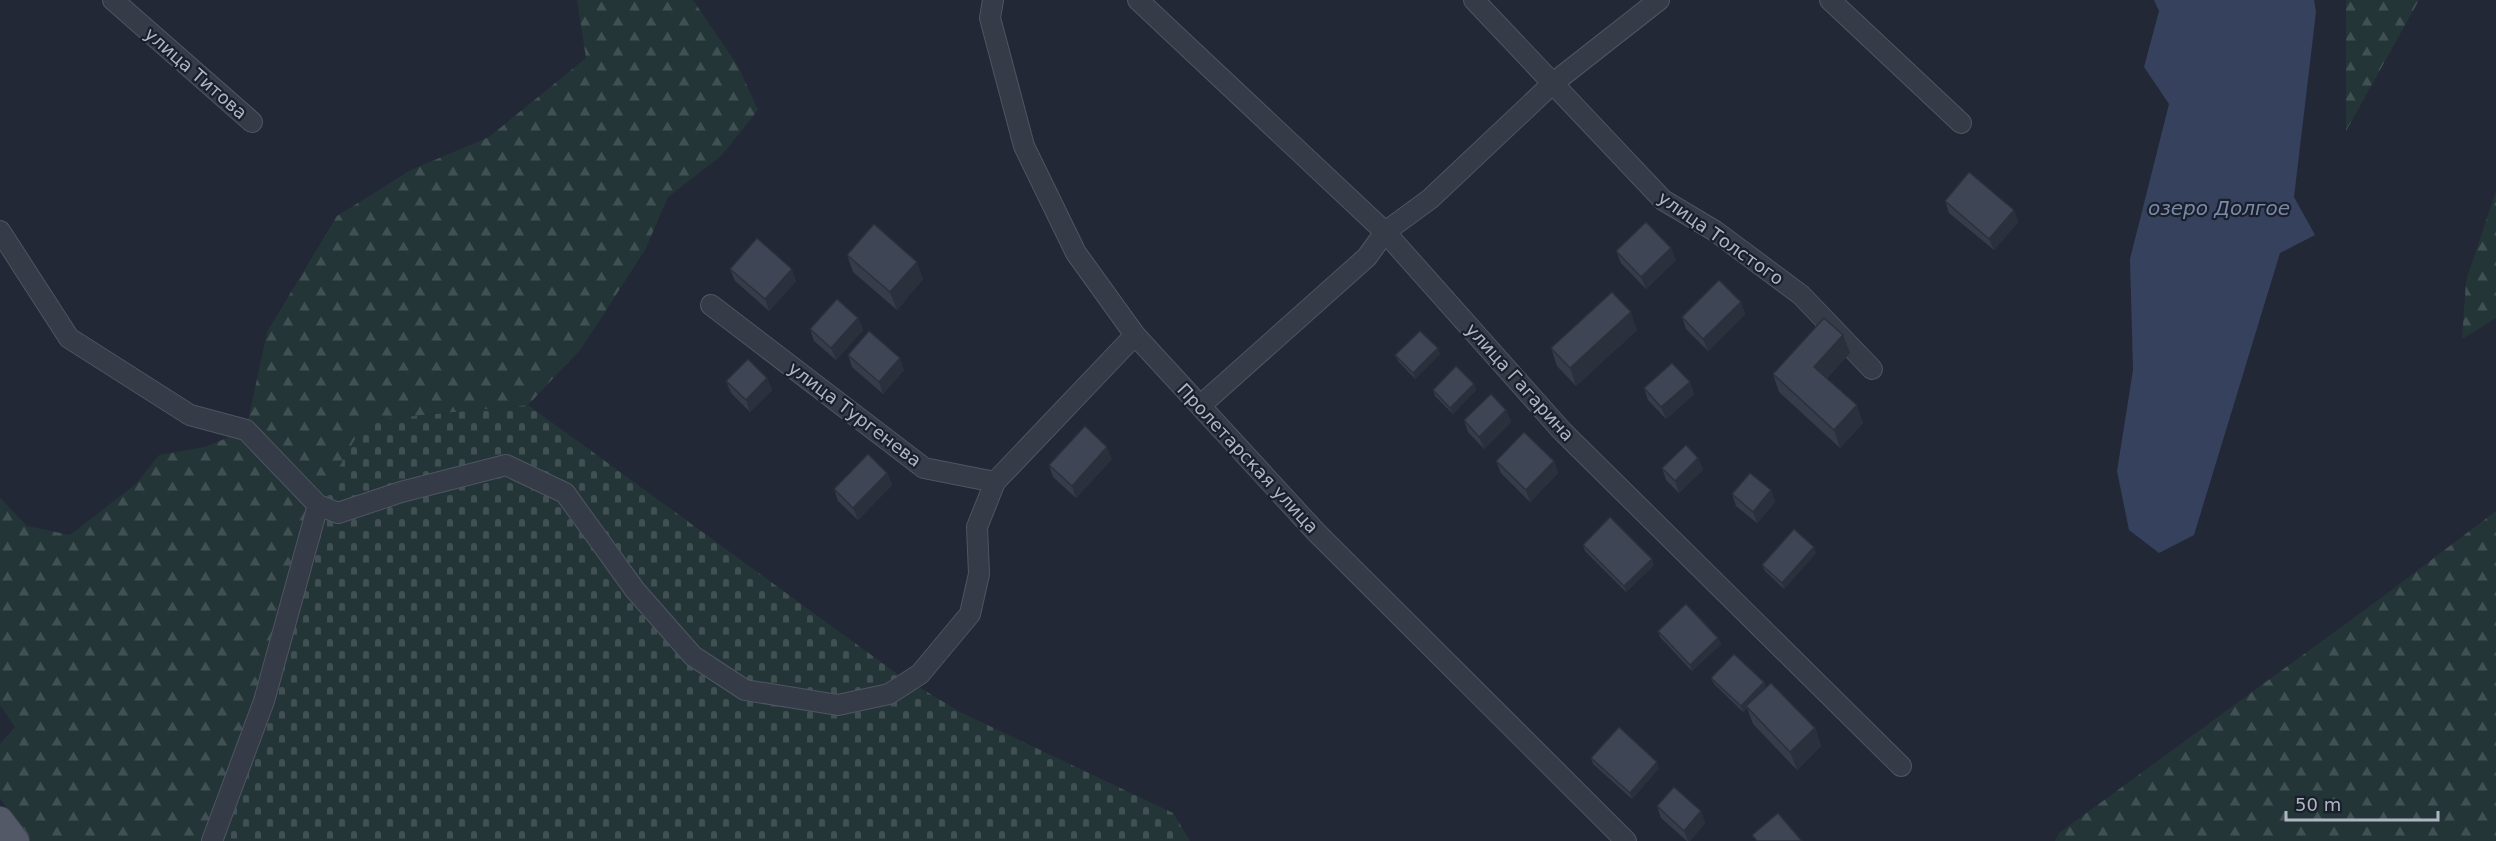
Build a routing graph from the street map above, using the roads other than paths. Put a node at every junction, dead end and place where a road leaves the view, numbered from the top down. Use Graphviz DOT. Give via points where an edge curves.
graph roads {
  1 [pos="113,0"];
  2 [pos="993,0"];
  3 [pos="1138,0"];
  4 [pos="1474,0"];
  5 [pos="1659,0"];
  6 [pos="1830,0"];
  7 [pos="1552,84"];
  8 [pos="252,122"];
  9 [pos="1961,123"];
  10 [pos="0,231"];
  11 [pos="1386,232"];
  12 [pos="711,305"];
  13 [pos="1135,336"];
  14 [pos="1872,369"];
  15 [pos="1201,405"];
  16 [pos="995,482"];
  17 [pos="318,505"];
  18 [pos="1901,766"];
  19 [pos="0,820"];
  20 [pos="16,841"];
  21 [pos="212,841"];
  22 [pos="1626,841"];
  1 -- 8 [label="street, улица Титова"];
  2 -- 13 [label="street, Пролетарская улица" via="990,18 1024,146 1076,253"];
  3 -- 11 [label="street, улица Гагарина"];
  4 -- 7 [label="street, улица Толстого"];
  5 -- 7 [label="street"];
  6 -- 9 [label="street"];
  7 -- 11 [label="street" via="1431,199"];
  7 -- 14 [label="street, улица Толстого" via="1663,200 1715,231 1801,295"];
  10 -- 17 [label="street" via="69,338 190,415 246,430"];
  11 -- 15 [label="street" via="1367,257"];
  11 -- 18 [label="street, улица Гагарина" via="1562,431"];
  12 -- 16 [label="street, улица Тургенева" via="924,468"];
  13 -- 15 [label="street, Пролетарская улица"];
  13 -- 16 [label="street"];
  15 -- 22 [label="street, Пролетарская улица" via="1316,532"];
  16 -- 17 [label="street" via="977,527 979,574 970,614 920,674 889,694 838,705 746,690 693,656 635,590 565,493 506,465 338,513"];
  17 -- 21 [label="street" via="264,701"];
  19 -- 20 [label="main road"];
}
